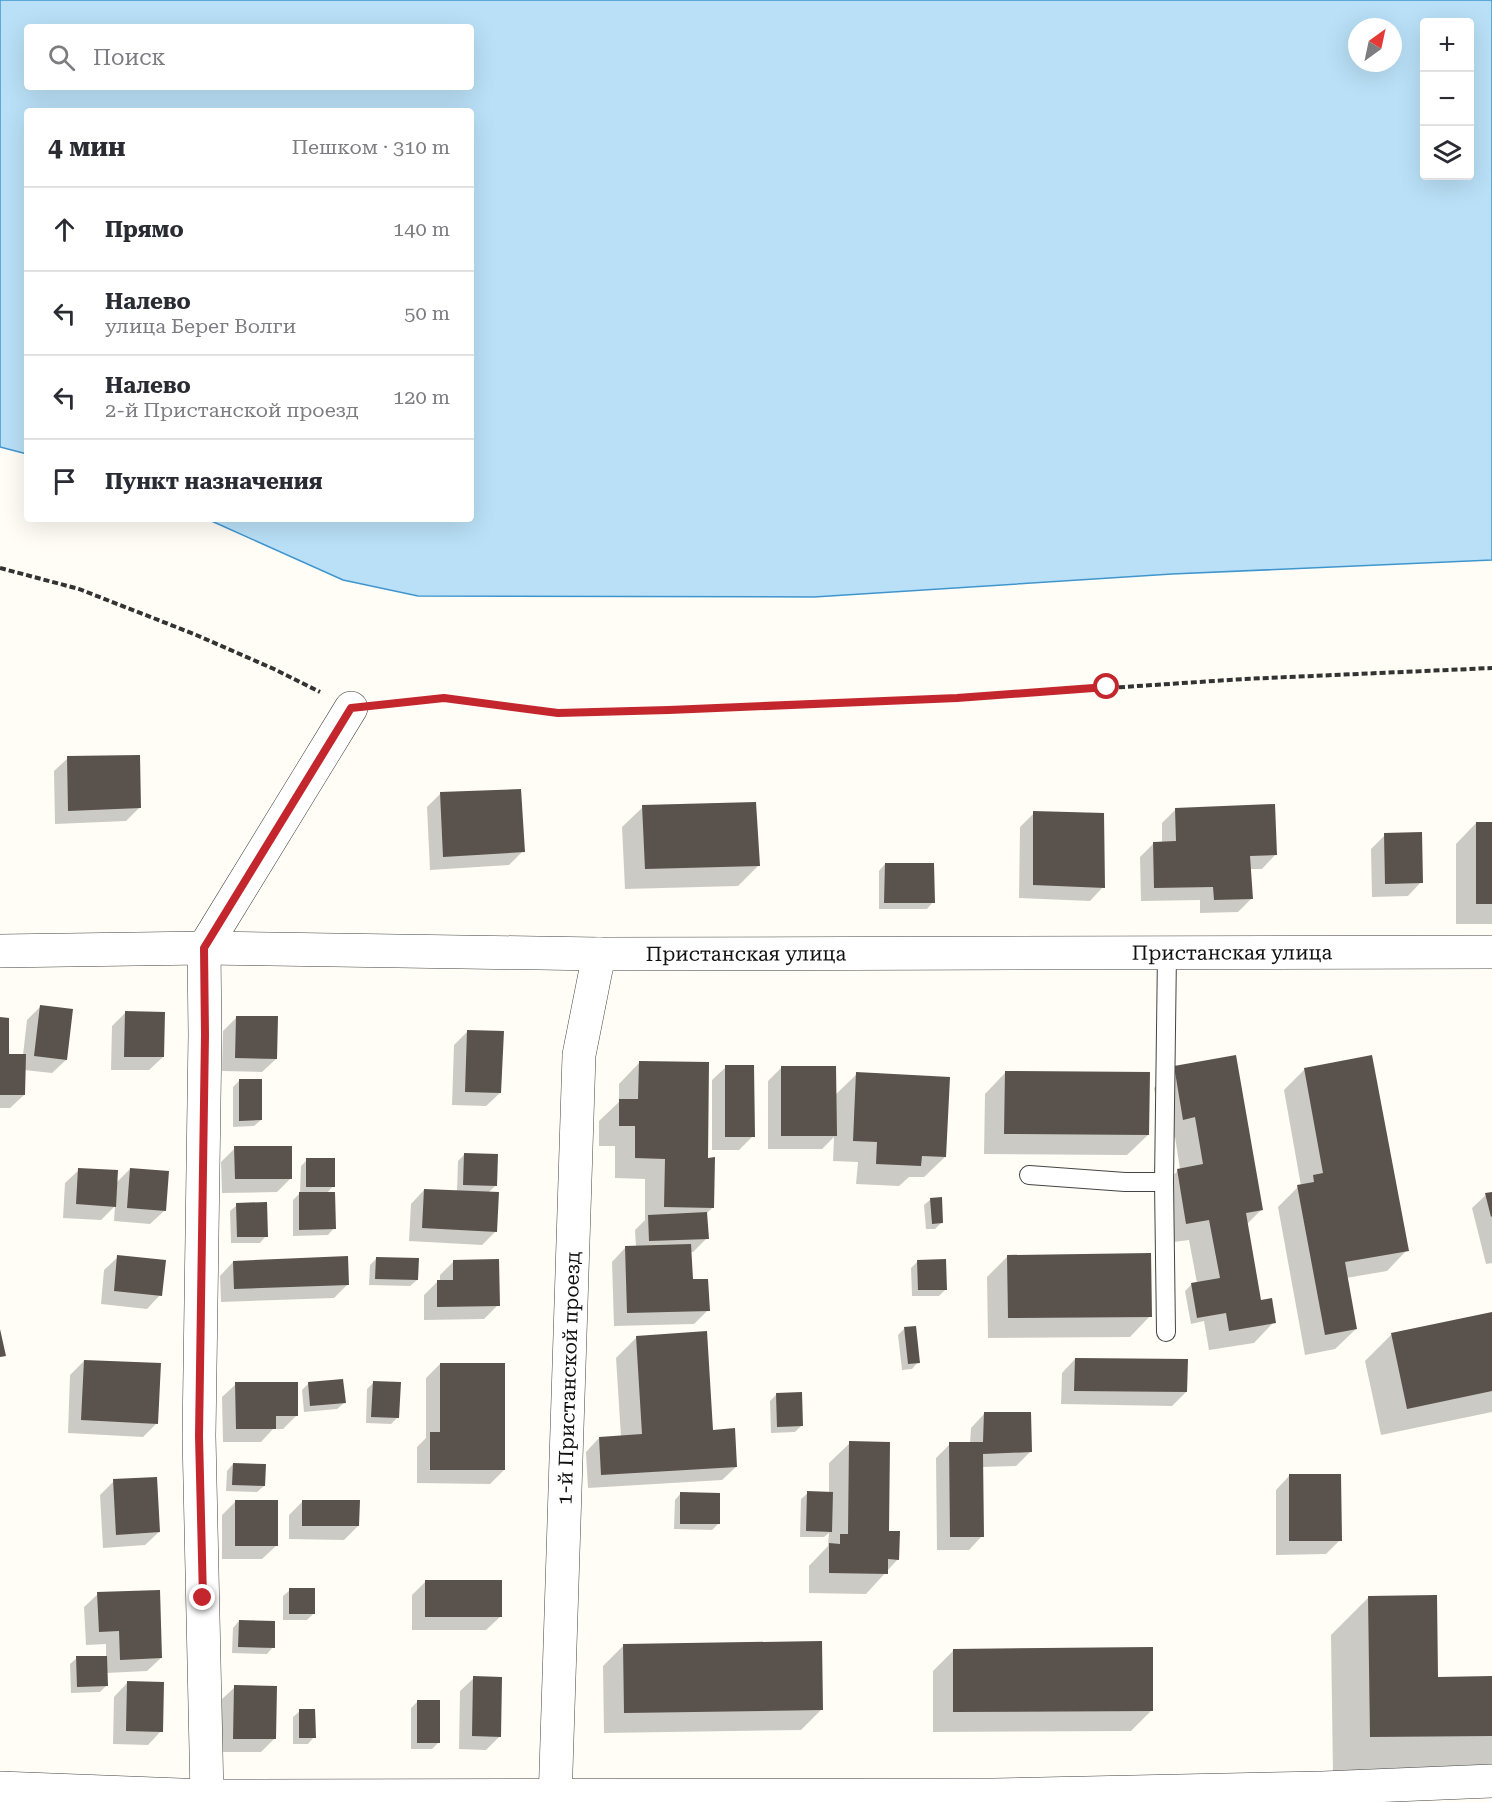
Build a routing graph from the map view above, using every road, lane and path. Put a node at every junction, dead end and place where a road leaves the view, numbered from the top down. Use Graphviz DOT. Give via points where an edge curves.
graph roads {
  1 [pos="0,568"];
  2 [pos="1492,668"];
  3 [pos="351,708"];
  4 [pos="204,948"];
  5 [pos="0,951"];
  6 [pos="1167,952"];
  7 [pos="1492,952"];
  8 [pos="599,954"];
  9 [pos="1029,1174"];
  10 [pos="1164,1182"];
  11 [pos="1166,1332"];
  12 [pos="1492,1781"];
  13 [pos="0,1788"];
  14 [pos="207,1796"];
  15 [pos="121,1797"];
  16 [pos="555,1799"];
  17 [pos="994,1799"];
  1 -- 3 [label="path" via="79,590 194,634"];
  2 -- 3 [label="path" via="669,710 558,713 444,698"];
  3 -- 4 [label="street"];
  4 -- 5 [label="street, Пристанская улица"];
  4 -- 8 [label="street, Пристанская улица"];
  4 -- 14 [label="street" via="199,1436"];
  6 -- 7 [label="street, Пристанская улица"];
  6 -- 8 [label="street, Пристанская улица"];
  6 -- 10 [label="lane"];
  8 -- 16 [label="street, 1-й Пристанской проезд" via="579,1055"];
  9 -- 10 [label="lane"];
  10 -- 11 [label="lane"];
  12 -- 17 [label="street"];
  13 -- 15 [label="street"];
  14 -- 15 [label="street"];
  14 -- 16 [label="street"];
  16 -- 17 [label="street"];
}
